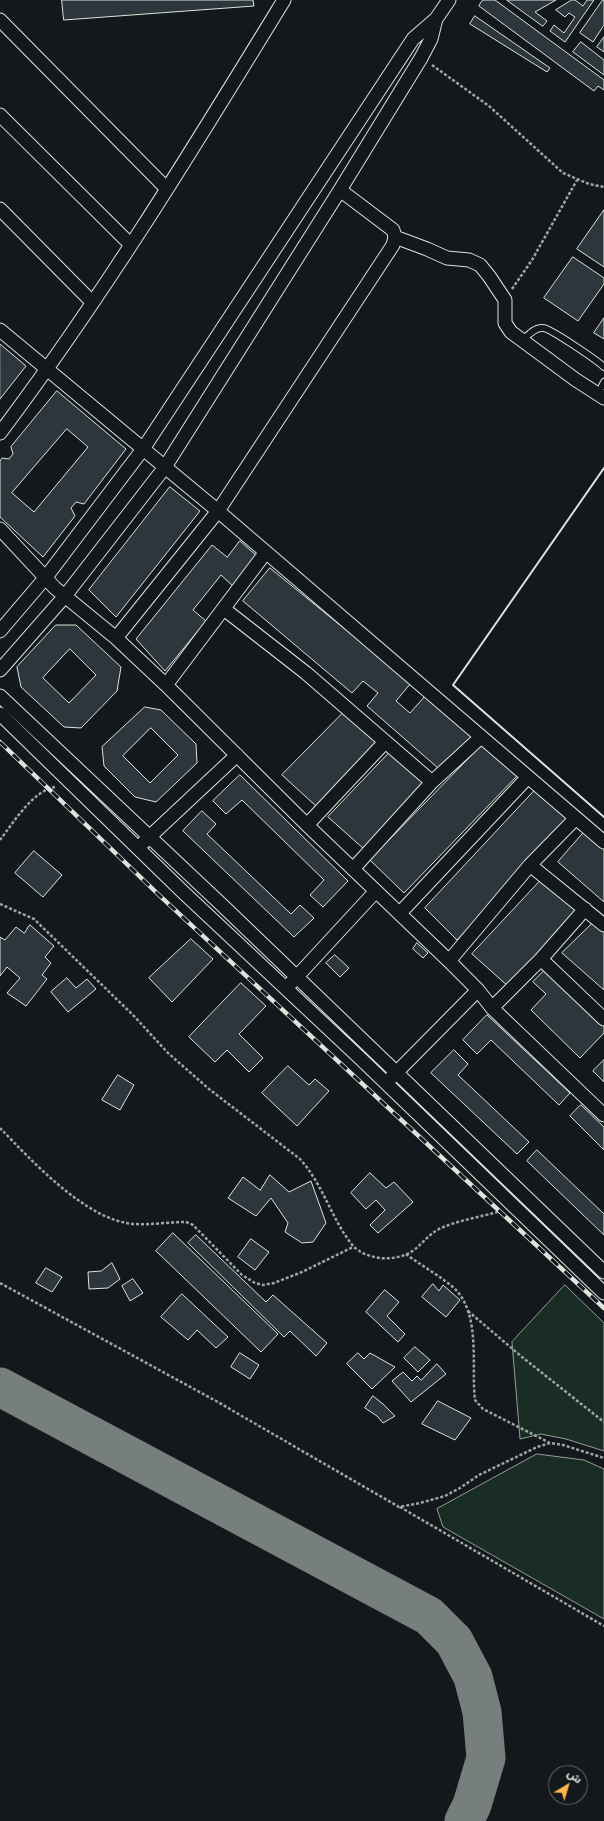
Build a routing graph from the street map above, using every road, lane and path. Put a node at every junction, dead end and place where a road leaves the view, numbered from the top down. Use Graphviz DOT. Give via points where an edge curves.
graph roads {
  1 [pos="284,0"];
  2 [pos="449,0"];
  3 [pos="436,19"];
  4 [pos="0,20"];
  5 [pos="420,58"];
  6 [pos="0,115"];
  7 [pos="577,180"];
  8 [pos="604,187"];
  9 [pos="167,189"];
  10 [pos="340,190"];
  11 [pos="0,209"];
  12 [pos="395,238"];
  13 [pos="130,244"];
  14 [pos="505,300"];
  15 [pos="92,302"];
  16 [pos="0,330"];
  17 [pos="523,340"];
  18 [pos="604,367"];
  19 [pos="48,370"];
  20 [pos="604,382"];
  21 [pos="601,396"];
  22 [pos="0,433"];
  23 [pos="143,449"];
  24 [pos="165,467"];
  25 [pos="218,511"];
  26 [pos="0,529"];
  27 [pos="266,552"];
  28 [pos="46,577"];
  29 [pos="65,596"];
  30 [pos="224,609"];
  31 [pos="0,631"];
  32 [pos="116,638"];
  33 [pos="0,670"];
  34 [pos="166,685"];
  35 [pos="0,696"];
  36 [pos="0,714"];
  37 [pos="482,737"];
  38 [pos="384,742"];
  39 [pos="237,755"];
  40 [pos="528,777"];
  41 [pos="432,782"];
  42 [pos="79,790"];
  43 [pos="576,818"];
  44 [pos="307,825"];
  45 [pos="149,837"];
  46 [pos="0,840"];
  47 [pos="604,842"];
  48 [pos="138,848"];
  49 [pos="530,865"];
  50 [pos="354,869"];
  51 [pos="376,891"];
  52 [pos="0,904"];
  53 [pos="585,909"];
  54 [pos="400,913"];
  55 [pos="604,925"];
  56 [pos="541,959"];
  57 [pos="449,961"];
  58 [pos="296,977"];
  59 [pos="285,989"];
  60 [pos="478,990"];
  61 [pos="492,1008"];
  62 [pos="604,1019"];
  63 [pos="396,1072"];
  64 [pos="386,1083"];
  65 [pos="604,1115"];
  66 [pos="0,1128"];
  67 [pos="513,1205"];
  68 [pos="354,1247"];
  69 [pos="405,1254"];
  70 [pos="604,1272"];
  71 [pos="0,1283"];
  72 [pos="604,1293"];
  73 [pos="468,1311"];
  74 [pos="604,1422"];
  75 [pos="550,1444"];
  76 [pos="604,1458"];
  77 [pos="399,1507"];
  78 [pos="604,1626"];
  1 -- 9 [label="street"];
  2 -- 3 [label="street"];
  3 -- 5 [label="street" via="430,39"];
  3 -- 23 [label="street" via="413,39"];
  4 -- 9 [label="street"];
  5 -- 7 [label="path" via="451,77 489,106 563,173"];
  5 -- 10 [label="street"];
  6 -- 13 [label="street"];
  7 -- 8 [label="path"];
  7 -- 14 [label="path" via="532,260"];
  9 -- 13 [label="street"];
  10 -- 12 [label="street" via="388,225 393,230"];
  10 -- 24 [label="street"];
  11 -- 15 [label="street"];
  12 -- 14 [label="street" via="447,258 469,260 480,265"];
  12 -- 25 [label="street" via="393,245"];
  13 -- 15 [label="street"];
  14 -- 17 [label="street" via="506,326"];
  15 -- 19 [label="street"];
  16 -- 19 [label="street"];
  17 -- 18 [label="lane" via="542,327 553,331"];
  17 -- 21 [label="street"];
  19 -- 22 [label="street"];
  19 -- 23 [label="street"];
  20 -- 21 [label="lane"];
  23 -- 24 [label="street"];
  23 -- 28 [label="street"];
  24 -- 25 [label="street"];
  24 -- 29 [label="street"];
  25 -- 27 [label="street"];
  25 -- 32 [label="street"];
  26 -- 28 [label="street"];
  27 -- 30 [label="street"];
  27 -- 37 [label="street"];
  28 -- 29 [label="street"];
  28 -- 31 [label="street"];
  29 -- 32 [label="street"];
  29 -- 33 [label="street"];
  30 -- 34 [label="street"];
  30 -- 38 [label="street" via="306,673"];
  32 -- 34 [label="street"];
  34 -- 39 [label="street"];
  35 -- 45 [label="street"];
  36 -- 42 [label="street"];
  37 -- 40 [label="street"];
  37 -- 41 [label="street"];
  38 -- 41 [label="street"];
  38 -- 44 [label="street"];
  39 -- 44 [label="street"];
  39 -- 45 [label="street"];
  40 -- 43 [label="street"];
  40 -- 54 [label="street"];
  41 -- 50 [label="street"];
  42 -- 46 [label="path" via="55,786 48,788 35,797"];
  42 -- 48 [label="street"];
  43 -- 47 [label="street"];
  43 -- 49 [label="street"];
  44 -- 50 [label="street"];
  45 -- 48 [label="street"];
  45 -- 58 [label="street"];
  48 -- 59 [label="street"];
  49 -- 53 [label="street"];
  49 -- 57 [label="street"];
  50 -- 51 [label="street"];
  51 -- 54 [label="street"];
  51 -- 58 [label="street"];
  52 -- 68 [label="path" via="34,919 133,1015 168,1053 209,1089 300,1160 310,1171"];
  53 -- 55 [label="street"];
  53 -- 56 [label="street"];
  54 -- 57 [label="street"];
  56 -- 61 [label="street"];
  56 -- 62 [label="street"];
  57 -- 60 [label="street"];
  58 -- 59 [label="street"];
  58 -- 63 [label="street"];
  59 -- 64 [label="street"];
  60 -- 61 [label="street"];
  60 -- 63 [label="street"];
  61 -- 65 [label="street"];
  63 -- 64 [label="street"];
  63 -- 70 [label="street"];
  64 -- 67 [label="street"];
  66 -- 68 [label="path" via="35,1164 72,1196 94,1210 112,1220 134,1224 186,1222 193,1225 242,1275 255,1283 274,1283"];
  67 -- 69 [label="path" via="440,1229"];
  67 -- 72 [label="street"];
  68 -- 69 [label="path" via="380,1258 397,1258"];
  69 -- 73 [label="path" via="455,1289"];
  71 -- 77 [label="path" via="216,1401"];
  73 -- 74 [label="path"];
  73 -- 75 [label="path" via="475,1400 483,1409"];
  75 -- 76 [label="path" via="563,1445"];
  75 -- 77 [label="path" via="537,1447 479,1475 445,1496"];
  77 -- 78 [label="path"];
}
